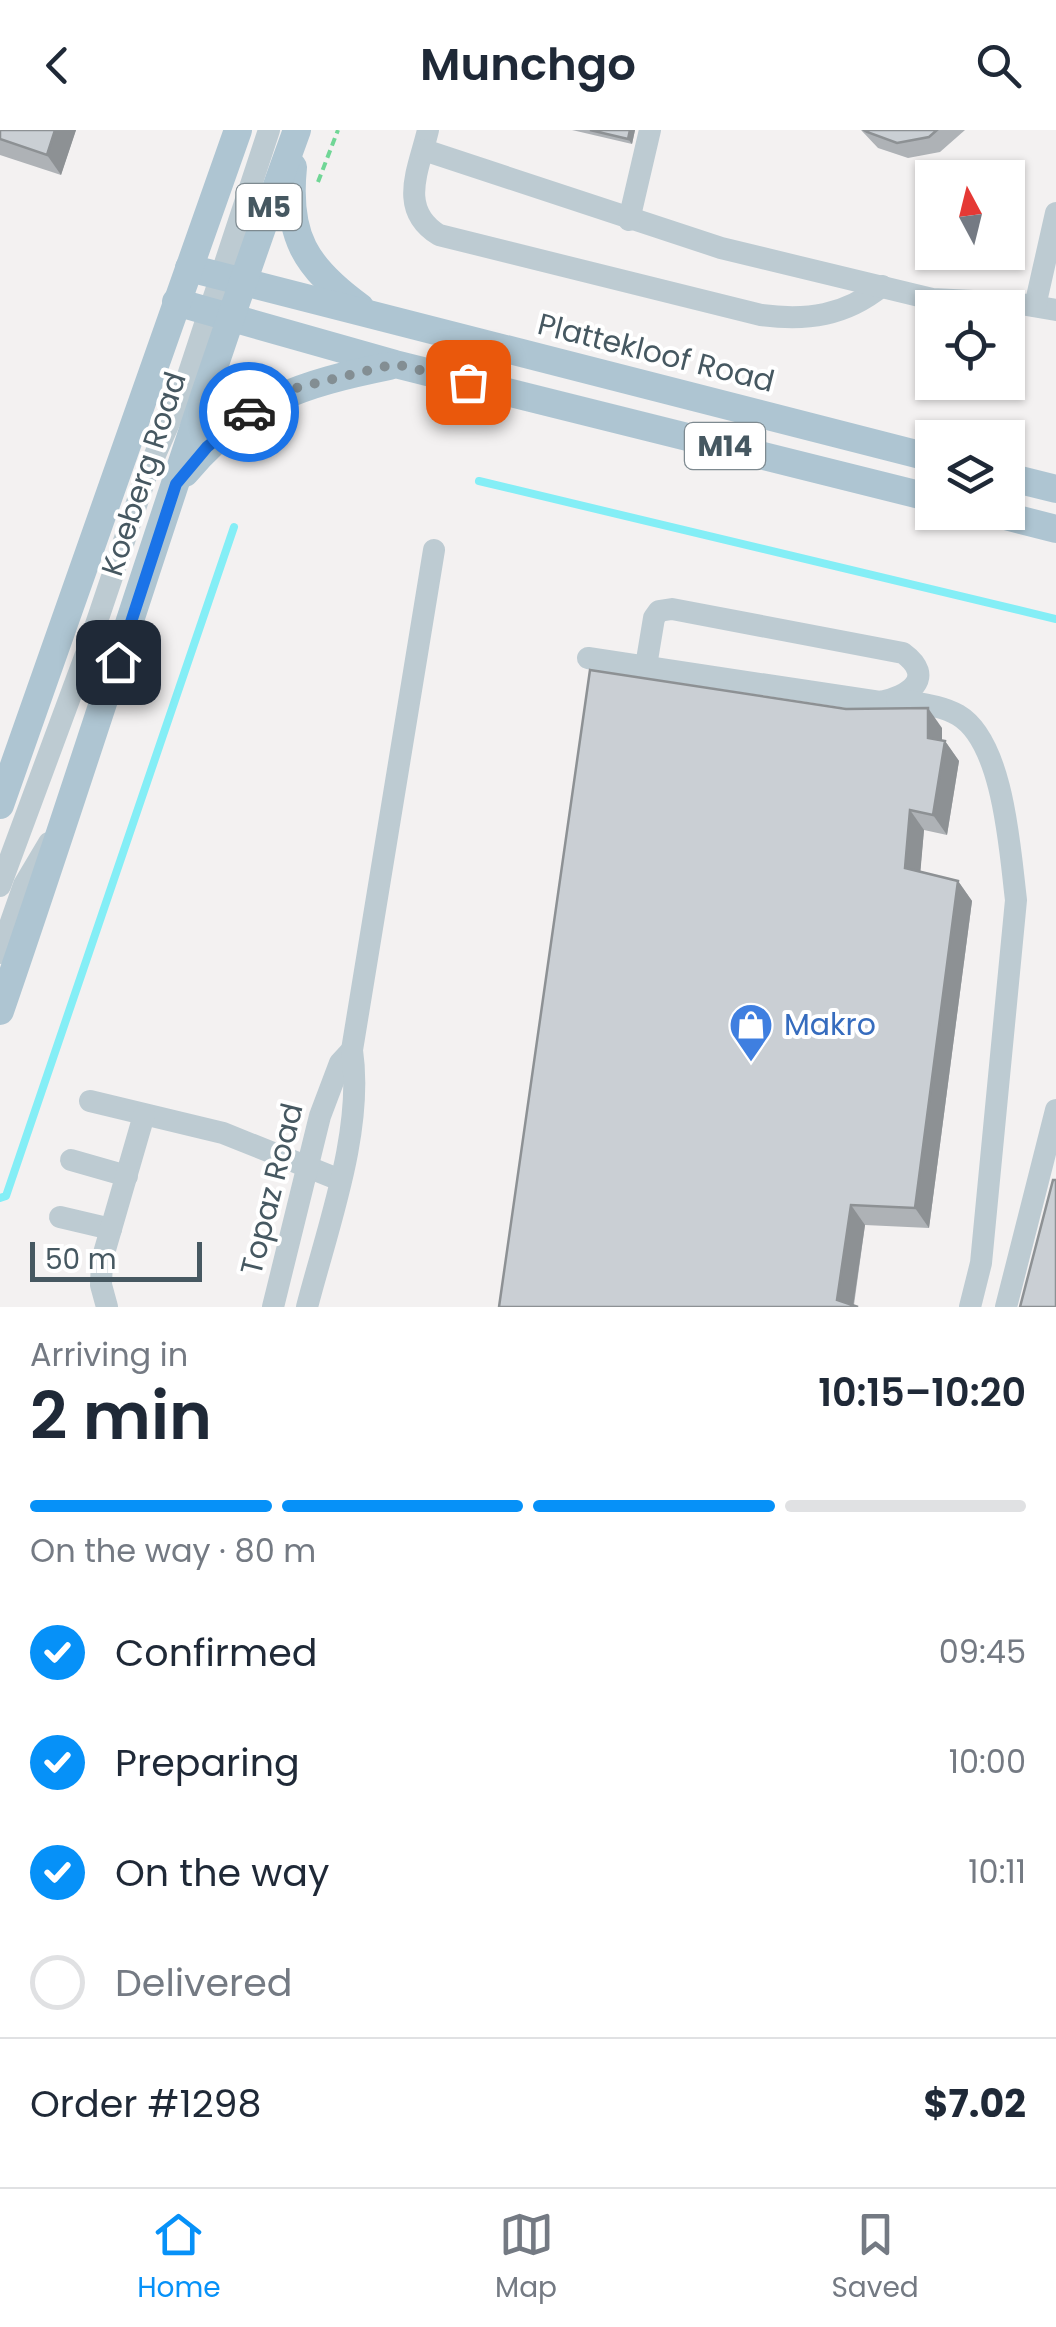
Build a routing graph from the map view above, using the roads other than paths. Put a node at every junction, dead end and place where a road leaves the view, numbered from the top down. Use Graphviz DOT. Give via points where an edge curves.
graph roads {
  1 [pos="238,130"];
  2 [pos="269,130"];
  3 [pos="298,130"];
  4 [pos="650,130"];
  5 [pos="426,140"];
  6 [pos="1056,213"];
  7 [pos="629,220"];
  8 [pos="189,268"];
  9 [pos="231,280"];
  10 [pos="882,286"];
  11 [pos="176,302"];
  12 [pos="1046,308"];
  13 [pos="219,315"];
  14 [pos="373,317"];
  15 [pos="395,364"];
  16 [pos="915,454"];
  17 [pos="1025,482"];
  18 [pos="176,484"];
  19 [pos="1056,489"];
  20 [pos="915,494"];
  21 [pos="1025,521"];
  22 [pos="1056,529"];
  23 [pos="434,550"];
  24 [pos="588,658"];
  25 [pos="646,666"];
  26 [pos="897,699"];
  27 [pos="0,806"];
  28 [pos="71,806"];
  29 [pos="0,886"];
  30 [pos="0,953"];
  31 [pos="0,1011"];
  32 [pos="352,1050"];
  33 [pos="90,1101"];
  34 [pos="1056,1110"];
  35 [pos="144,1115"];
  36 [pos="1051,1146"];
  37 [pos="70,1160"];
  38 [pos="307,1168"];
  39 [pos="127,1176"];
  40 [pos="340,1180"];
  41 [pos="60,1217"];
  42 [pos="111,1230"];
  43 [pos="107,1307"];
  44 [pos="273,1307"];
  45 [pos="307,1307"];
  46 [pos="970,1307"];
  47 [pos="1006,1307"];
  1 -- 8 [label="main road, Koeberg Road / M5"];
  2 -- 9 [label="lane"];
  3 -- 9 [label="main road, Koeberg Road / M5"];
  3 -- 14 [label="main road" via="291,196 300,246 320,275"];
  4 -- 7 [label="lane"];
  5 -- 7 [label="lane"];
  5 -- 10 [label="lane" via="414,202 418,218 439,236 788,319 852,308"];
  6 -- 12 [label="lane"];
  7 -- 10 [label="lane"];
  8 -- 9 [label="main road, Plattekloof Road / M14"];
  8 -- 11 [label="main road, Koeberg Road / M5"];
  9 -- 13 [label="main road, Koeberg Road / M5"];
  9 -- 14 [label="main road, Plattekloof Road / M14"];
  10 -- 12 [label="lane" via="932,299"];
  11 -- 13 [label="main road, M14"];
  11 -- 27 [label="main road, Koeberg Road / M5"];
  13 -- 15 [label="main road, M14"];
  13 -- 18 [label="main road, Koeberg Road / M5"];
  13 -- 29 [label="lane" via="147,473"];
  14 -- 16 [label="main road, Plattekloof Road / M14"];
  15 -- 18 [label="main road" via="316,382 265,403 228,428"];
  15 -- 20 [label="main road, M14"];
  17 -- 19 [label="main road"];
  18 -- 28 [label="main road, Koeberg Road / M5"];
  21 -- 22 [label="main road"];
  23 -- 32 [label="lane"];
  24 -- 25 [label="lane"];
  25 -- 26 [label="lane" via="809,693"];
  25 -- 26 [label="lane" via="654,618 672,609 903,653 918,680"];
  26 -- 46 [label="lane" via="956,714 975,734 996,774 1009,841 1016,900"];
  28 -- 30 [label="lane" via="24,885"];
  28 -- 31 [label="main road, Koeberg Road / M5"];
  32 -- 38 [label="lane, Topaz Road" via="330,1086"];
  32 -- 40 [label="lane, Topaz Road" via="356,1087"];
  33 -- 35 [label="lane"];
  34 -- 36 [label="lane"];
  35 -- 38 [label="lane" via="223,1133"];
  35 -- 39 [label="lane"];
  36 -- 47 [label="lane"];
  37 -- 39 [label="lane"];
  38 -- 40 [label="lane"];
  38 -- 44 [label="lane, Topaz Road"];
  39 -- 42 [label="lane"];
  40 -- 45 [label="lane, Topaz Road"];
  41 -- 42 [label="lane"];
  42 -- 43 [label="lane" via="100,1274"];
}
